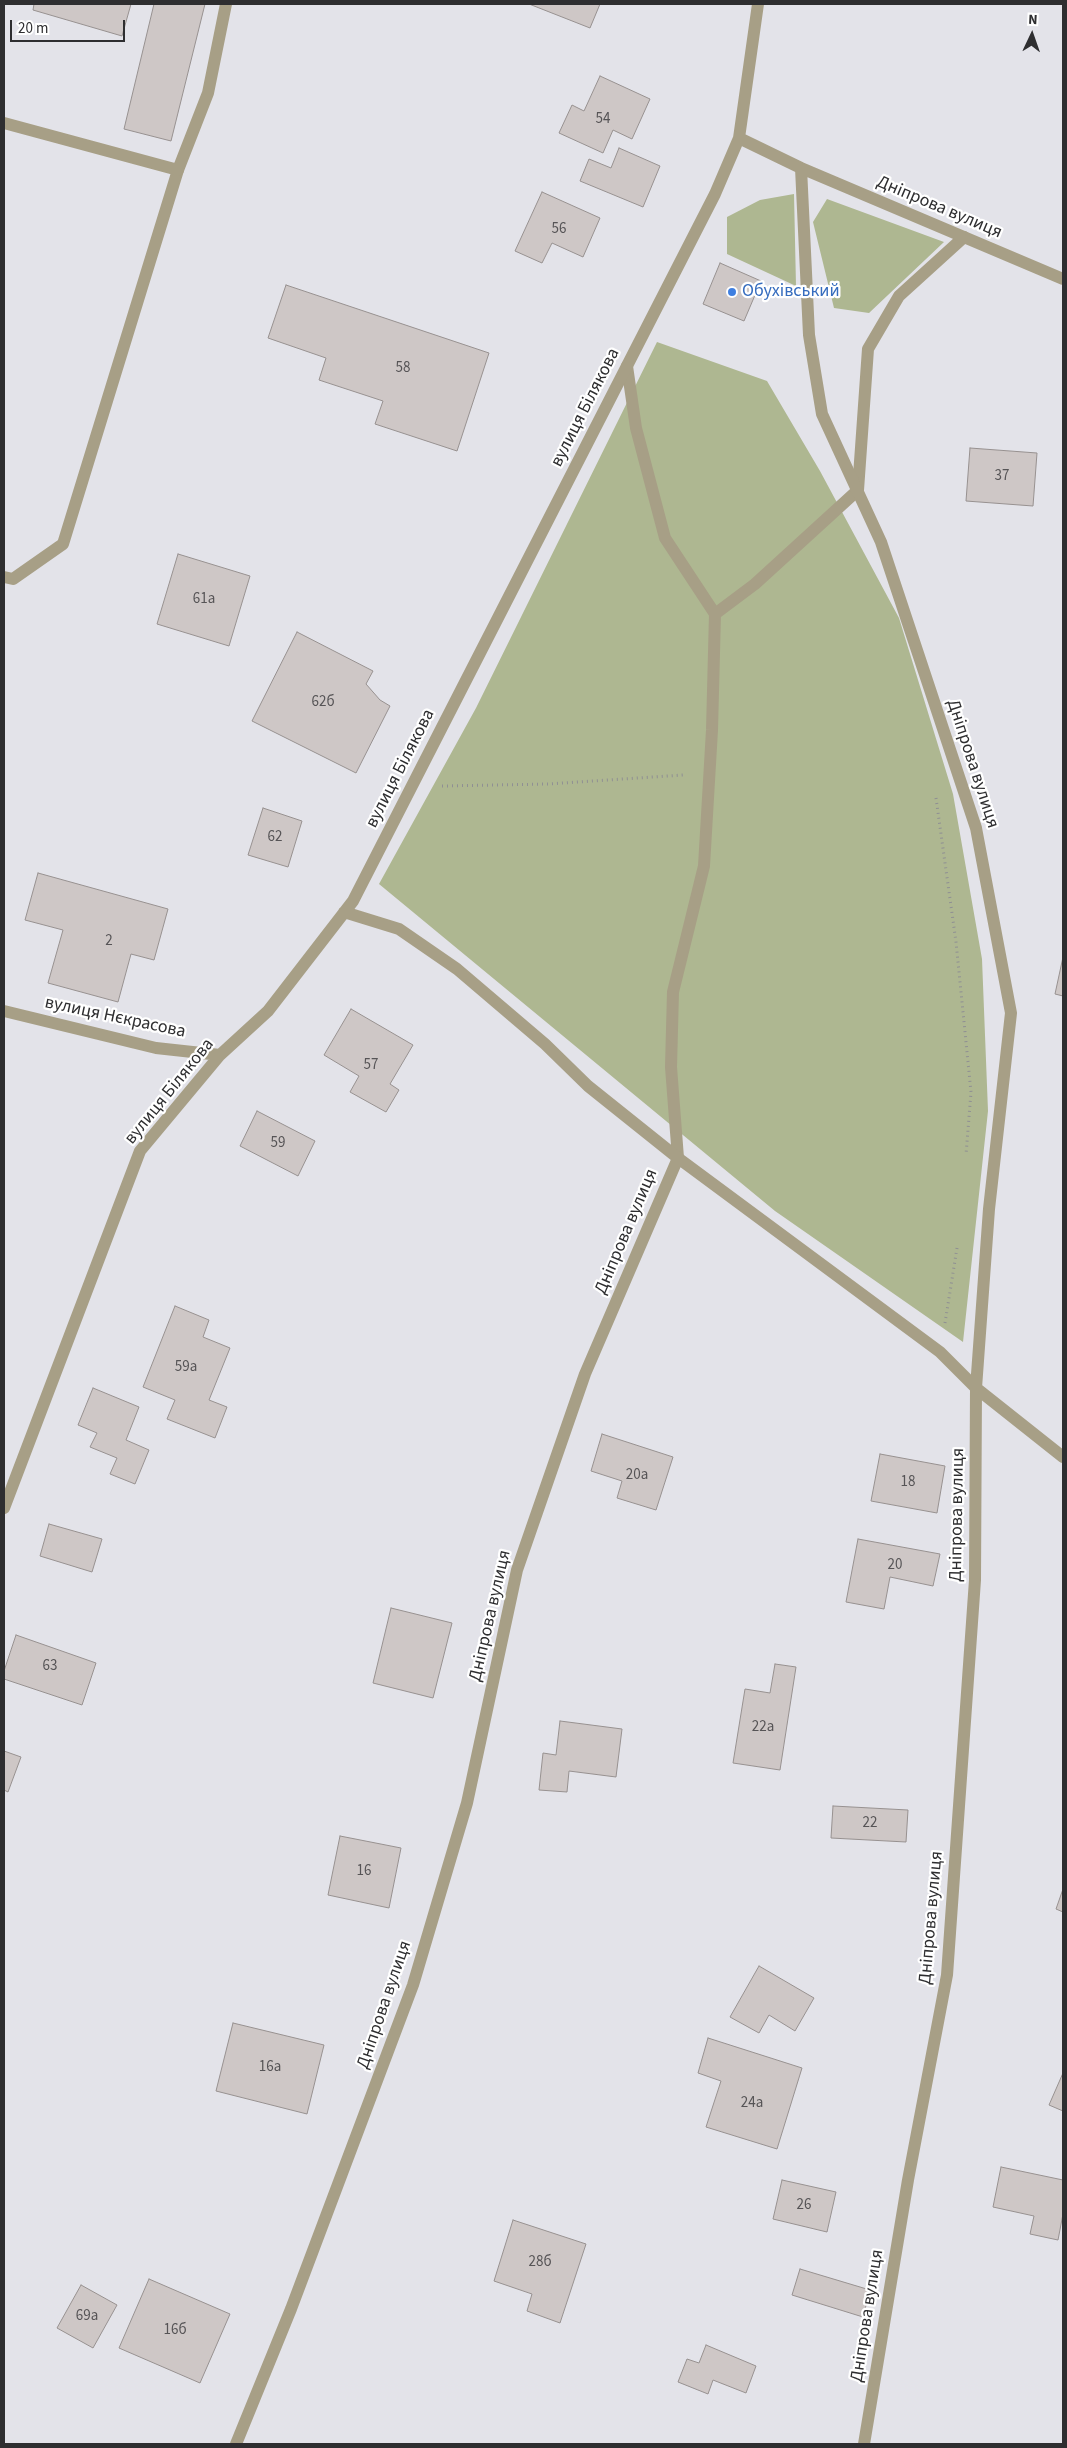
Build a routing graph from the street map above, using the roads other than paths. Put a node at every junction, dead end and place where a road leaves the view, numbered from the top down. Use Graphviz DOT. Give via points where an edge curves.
graph roads {
  1 [pos="226,4"];
  2 [pos="758,4"];
  3 [pos="4,123"];
  4 [pos="739,138"];
  5 [pos="800,168"];
  6 [pos="178,170"];
  7 [pos="964,237"];
  8 [pos="1063,280"];
  9 [pos="627,366"];
  10 [pos="858,490"];
  11 [pos="4,577"];
  12 [pos="715,614"];
  13 [pos="344,912"];
  14 [pos="4,1012"];
  15 [pos="220,1055"];
  16 [pos="678,1158"];
  17 [pos="976,1388"];
  18 [pos="1063,1457"];
  19 [pos="4,1508"];
  20 [pos="236,2444"];
  21 [pos="864,2444"];
  1 -- 6 [label="street" via="208,93"];
  2 -- 4 [label="street, вулиця Білякова"];
  3 -- 6 [label="street"];
  4 -- 5 [label="street, Дніпрова вулиця"];
  4 -- 9 [label="street, вулиця Білякова" via="715,194"];
  5 -- 7 [label="street, Дніпрова вулиця"];
  5 -- 10 [label="street, Дніпрова вулиця" via="809,336 822,414"];
  6 -- 11 [label="street" via="63,544 13,579"];
  7 -- 8 [label="street, Дніпрова вулиця"];
  7 -- 10 [label="street" via="899,296 868,349"];
  9 -- 12 [label="street" via="636,428 665,538"];
  9 -- 13 [label="street, вулиця Білякова" via="353,901"];
  10 -- 12 [label="street" via="755,584"];
  10 -- 17 [label="street, Дніпрова вулиця" via="881,542 976,828 1010,1013 989,1209"];
  12 -- 16 [label="street" via="704,866 673,992 671,1066"];
  13 -- 15 [label="street, вулиця Білякова" via="268,1012"];
  13 -- 16 [label="street" via="399,929 457,969 545,1044 588,1086"];
  14 -- 15 [label="street, вулиця Нєкрасова" via="156,1048"];
  15 -- 19 [label="street, вулиця Білякова" via="140,1151"];
  16 -- 17 [label="street, Дніпрова вулиця" via="940,1352"];
  16 -- 20 [label="street, Дніпрова вулиця" via="586,1374 517,1570 467,1803 413,1985 292,2309"];
  17 -- 18 [label="street, Дніпрова вулиця"];
  17 -- 21 [label="street, Дніпрова вулиця" via="975,1580 946,1975"];
}
